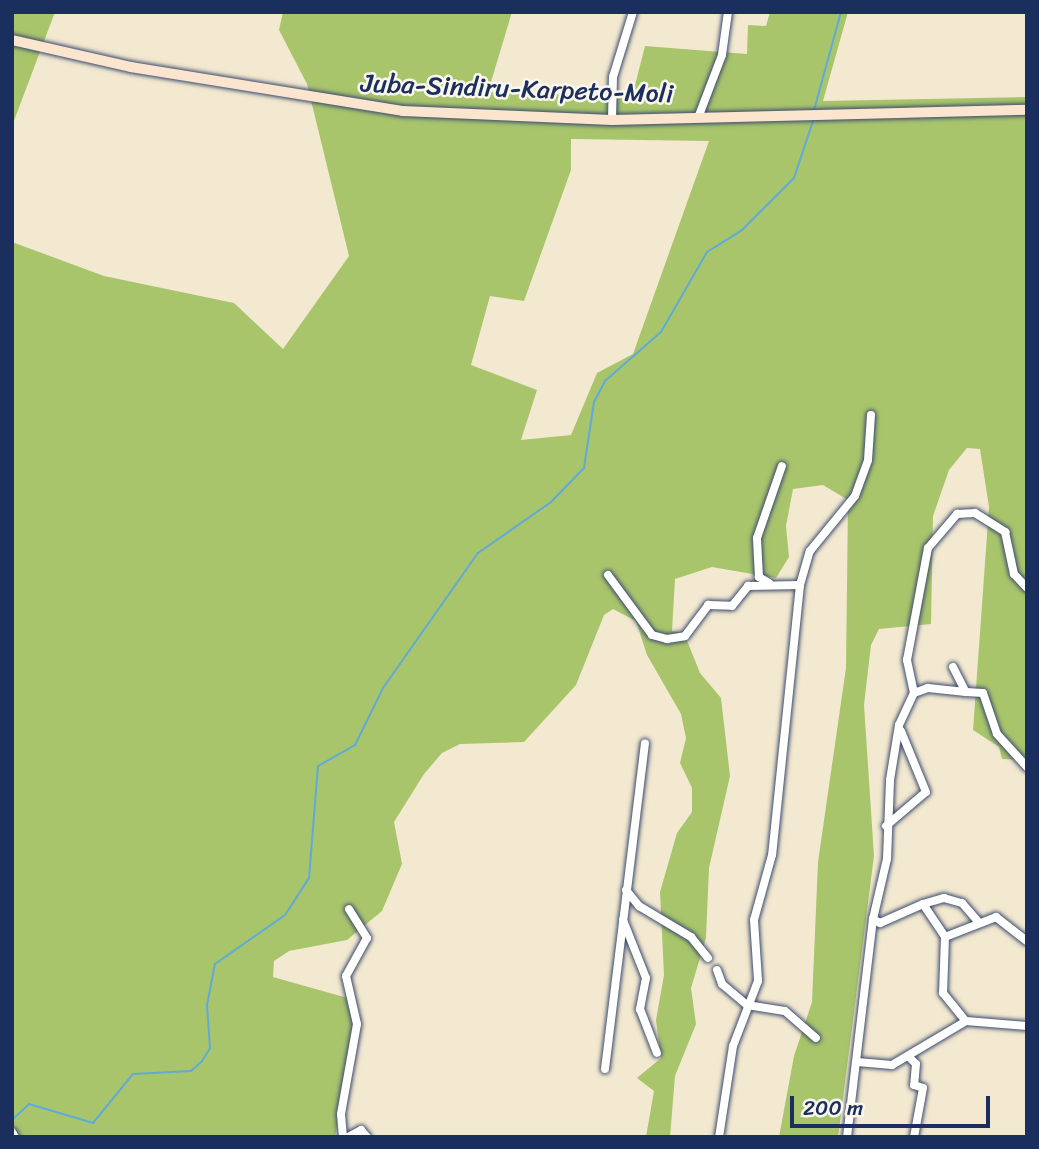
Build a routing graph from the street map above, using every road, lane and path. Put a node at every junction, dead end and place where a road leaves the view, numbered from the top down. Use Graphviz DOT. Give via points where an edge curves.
graph roads {
  1 [pos="633,12"];
  2 [pos="728,12"];
  3 [pos="12,40"];
  4 [pos="1027,110"];
  5 [pos="698,118"];
  6 [pos="612,120"];
  7 [pos="871,415"];
  8 [pos="782,466"];
  9 [pos="608,575"];
  10 [pos="769,583"];
  11 [pos="800,586"];
  12 [pos="1027,588"];
  13 [pos="953,667"];
  14 [pos="966,692"];
  15 [pos="914,693"];
  16 [pos="901,730"];
  17 [pos="646,743"];
  18 [pos="1027,767"];
  19 [pos="886,827"];
  20 [pos="626,890"];
  21 [pos="923,904"];
  22 [pos="349,909"];
  23 [pos="873,919"];
  24 [pos="623,920"];
  25 [pos="977,920"];
  26 [pos="945,937"];
  27 [pos="1027,941"];
  28 [pos="708,958"];
  29 [pos="717,970"];
  30 [pos="747,1005"];
  31 [pos="966,1021"];
  32 [pos="1027,1026"];
  33 [pos="816,1038"];
  34 [pos="657,1053"];
  35 [pos="908,1056"];
  36 [pos="857,1062"];
  37 [pos="605,1069"];
  38 [pos="12,1132"];
  39 [pos="15,1137"];
  40 [pos="343,1137"];
  41 [pos="348,1137"];
  42 [pos="367,1137"];
  43 [pos="719,1137"];
  44 [pos="847,1137"];
  45 [pos="914,1137"];
  1 -- 6 [label="street" via="613,76"];
  2 -- 5 [label="street" via="722,55"];
  3 -- 6 [label="main road, Juba-Sindiru-Karpeto-Moli" via="361,107"];
  4 -- 5 [label="main road, Juba-Sindiru-Karpeto-Moli"];
  5 -- 6 [label="main road, Juba-Sindiru-Karpeto-Moli"];
  7 -- 11 [label="street" via="868,460 855,496 810,551"];
  8 -- 10 [label="street" via="757,538 759,577"];
  9 -- 10 [label="street" via="652,635 667,639 685,636 708,605 732,606 748,586"];
  10 -- 11 [label="street"];
  11 -- 30 [label="street" via="772,855 754,920 758,981"];
  12 -- 15 [label="street" via="1014,574 1005,532 975,513 950,519 928,548 907,660"];
  13 -- 14 [label="street"];
  14 -- 15 [label="street" via="928,688"];
  14 -- 18 [label="street" via="984,693 997,734"];
  15 -- 16 [label="street"];
  16 -- 19 [label="street"];
  16 -- 19 [label="street" via="926,792"];
  17 -- 20 [label="street"];
  19 -- 23 [label="street" via="887,859"];
  20 -- 24 [label="street"];
  20 -- 28 [label="street" via="639,906 691,937"];
  21 -- 23 [label="street" via="880,922"];
  21 -- 25 [label="street" via="944,898 962,903"];
  21 -- 26 [label="street"];
  22 -- 40 [label="street" via="367,938 346,976 357,1024 339,1124"];
  23 -- 36 [label="street"];
  24 -- 34 [label="street" via="646,978 640,1009"];
  24 -- 37 [label="street"];
  25 -- 26 [label="street"];
  25 -- 27 [label="street" via="1003,920"];
  26 -- 31 [label="street" via="943,993"];
  29 -- 30 [label="street" via="722,984"];
  30 -- 33 [label="street" via="785,1011"];
  30 -- 43 [label="street" via="733,1046"];
  31 -- 32 [label="street"];
  31 -- 35 [label="street"];
  35 -- 36 [label="street" via="892,1065"];
  35 -- 45 [label="street" via="916,1064 914,1085 923,1088"];
  36 -- 44 [label="street"];
  38 -- 39 [label="street"];
  41 -- 42 [label="street" via="361,1130"];
}
